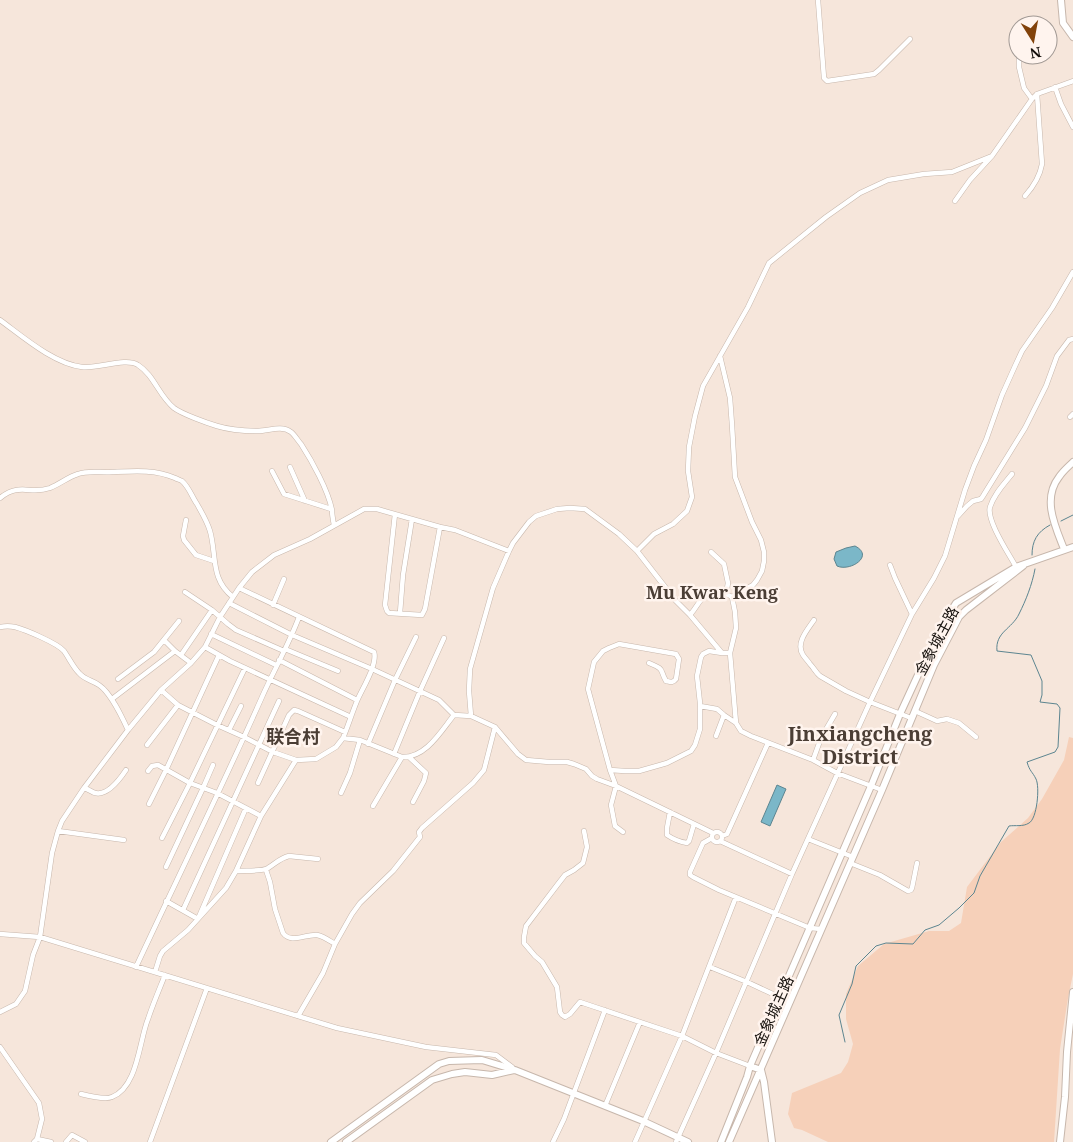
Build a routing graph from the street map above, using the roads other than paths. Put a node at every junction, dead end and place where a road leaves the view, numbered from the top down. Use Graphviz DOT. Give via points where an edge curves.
graph roads {
  1 [pos="818,0"];
  2 [pos="1061,0"];
  3 [pos="1073,37"];
  4 [pos="910,39"];
  5 [pos="1019,65"];
  6 [pos="1073,81"];
  7 [pos="1055,87"];
  8 [pos="1037,94"];
  9 [pos="1032,99"];
  10 [pos="1073,127"];
  11 [pos="992,156"];
  12 [pos="1024,196"];
  13 [pos="954,201"];
  14 [pos="1073,272"];
  15 [pos="0,320"];
  16 [pos="1073,339"];
  17 [pos="720,356"];
  18 [pos="1073,462"];
  19 [pos="290,467"];
  20 [pos="272,471"];
  21 [pos="1012,474"];
  22 [pos="0,498"];
  23 [pos="305,501"];
  24 [pos="331,509"];
  25 [pos="395,514"];
  26 [pos="957,518"];
  27 [pos="412,519"];
  28 [pos="186,520"];
  29 [pos="334,525"];
  30 [pos="440,528"];
  31 [pos="1073,547"];
  32 [pos="1064,549"];
  33 [pos="509,551"];
  34 [pos="637,551"];
  35 [pos="711,552"];
  36 [pos="214,561"];
  37 [pos="890,565"];
  38 [pos="1017,569"];
  39 [pos="284,579"];
  40 [pos="239,588"];
  41 [pos="185,592"];
  42 [pos="726,594"];
  43 [pos="233,597"];
  44 [pos="732,597"];
  45 [pos="229,603"];
  46 [pos="274,605"];
  47 [pos="212,610"];
  48 [pos="400,613"];
  49 [pos="912,614"];
  50 [pos="690,615"];
  51 [pos="220,617"];
  52 [pos="299,617"];
  53 [pos="814,620"];
  54 [pos="179,621"];
  55 [pos="0,627"];
  56 [pos="211,634"];
  57 [pos="292,635"];
  58 [pos="416,637"];
  59 [pos="444,638"];
  60 [pos="164,640"];
  61 [pos="205,647"];
  62 [pos="931,648"];
  63 [pos="285,650"];
  64 [pos="175,651"];
  65 [pos="941,652"];
  66 [pos="722,653"];
  67 [pos="730,653"];
  68 [pos="181,655"];
  69 [pos="219,655"];
  70 [pos="191,663"];
  71 [pos="277,663"];
  72 [pos="649,664"];
  73 [pos="245,668"];
  74 [pos="372,669"];
  75 [pos="338,671"];
  76 [pos="118,679"];
  77 [pos="270,679"];
  78 [pos="395,680"];
  79 [pos="161,690"];
  80 [pos="420,691"];
  81 [pos="112,699"];
  82 [pos="279,700"];
  83 [pos="357,700"];
  84 [pos="870,702"];
  85 [pos="178,705"];
  86 [pos="241,706"];
  87 [pos="700,706"];
  88 [pos="915,711"];
  89 [pos="193,713"];
  90 [pos="835,714"];
  91 [pos="900,714"];
  92 [pos="454,715"];
  93 [pos="724,715"];
  94 [pos="471,716"];
  95 [pos="351,717"];
  96 [pos="912,718"];
  97 [pos="736,724"];
  98 [pos="217,725"];
  99 [pos="496,727"];
  100 [pos="128,730"];
  101 [pos="229,730"];
  102 [pos="345,732"];
  103 [pos="716,736"];
  104 [pos="244,737"];
  105 [pos="976,737"];
  106 [pos="343,738"];
  107 [pos="360,740"];
  108 [pos="768,743"];
  109 [pos="259,744"];
  110 [pos="368,744"];
  111 [pos="147,745"];
  112 [pos="273,752"];
  113 [pos="394,754"];
  114 [pos="402,757"];
  115 [pos="409,757"];
  116 [pos="296,760"];
  117 [pos="813,760"];
  118 [pos="213,765"];
  119 [pos="126,770"];
  120 [pos="166,770"];
  121 [pos="610,770"];
  122 [pos="148,771"];
  123 [pos="838,773"];
  124 [pos="190,783"];
  125 [pos="258,783"];
  126 [pos="616,786"];
  127 [pos="871,786"];
  128 [pos="84,788"];
  129 [pos="204,788"];
  130 [pos="882,790"];
  131 [pos="217,793"];
  132 [pos="341,793"];
  133 [pos="232,801"];
  134 [pos="412,802"];
  135 [pos="149,804"];
  136 [pos="373,806"];
  137 [pos="246,808"];
  138 [pos="670,812"];
  139 [pos="261,816"];
  140 [pos="694,824"];
  141 [pos="58,831"];
  142 [pos="584,831"];
  143 [pos="623,832"];
  144 [pos="713,836"];
  145 [pos="162,838"];
  146 [pos="721,839"];
  147 [pos="808,839"];
  148 [pos="124,840"];
  149 [pos="842,854"];
  150 [pos="318,859"];
  151 [pos="851,860"];
  152 [pos="916,862"];
  153 [pos="166,867"];
  154 [pos="236,870"];
  155 [pos="266,870"];
  156 [pos="792,874"];
  157 [pos="736,897"];
  158 [pos="166,901"];
  159 [pos="183,910"];
  160 [pos="775,913"];
  161 [pos="198,919"];
  162 [pos="810,928"];
  163 [pos="822,930"];
  164 [pos="0,934"];
  165 [pos="40,937"];
  166 [pos="335,944"];
  167 [pos="136,966"];
  168 [pos="710,967"];
  169 [pos="155,972"];
  170 [pos="165,975"];
  171 [pos="747,982"];
  172 [pos="207,988"];
  173 [pos="1073,992"];
  174 [pos="780,997"];
  175 [pos="790,1002"];
  176 [pos="605,1010"];
  177 [pos="0,1012"];
  178 [pos="298,1016"];
  179 [pos="640,1022"];
  180 [pos="682,1036"];
  181 [pos="0,1047"];
  182 [pos="716,1053"];
  183 [pos="449,1061"];
  184 [pos="750,1066"];
  185 [pos="515,1070"];
  186 [pos="761,1070"];
  187 [pos="452,1074"];
  188 [pos="574,1093"];
  189 [pos="81,1094"];
  190 [pos="606,1106"];
  191 [pos="643,1121"];
  192 [pos="677,1140"];
  193 [pos="36,1141"];
  194 [pos="52,1142"];
  195 [pos="66,1142"];
  196 [pos="85,1142"];
  197 [pos="150,1142"];
  198 [pos="331,1142"];
  199 [pos="346,1142"];
  200 [pos="553,1142"];
  201 [pos="635,1142"];
  202 [pos="688,1142"];
  203 [pos="721,1142"];
  204 [pos="729,1142"];
  205 [pos="772,1142"];
  206 [pos="1060,1142"];
  1 -- 4 [label="street" via="824,78 827,81 874,74"];
  2 -- 3 [label="main road" via="1064,23"];
  5 -- 9 [label="street" via="1024,88"];
  6 -- 7 [label="street"];
  7 -- 8 [label="street"];
  7 -- 10 [label="street"];
  8 -- 9 [label="street"];
  8 -- 12 [label="street" via="1042,164 1035,182"];
  9 -- 11 [label="street"];
  11 -- 13 [label="street"];
  11 -- 17 [label="street" via="952,172 888,180 860,193 826,217 769,263"];
  14 -- 26 [label="street" via="1015,366 976,459"];
  15 -- 24 [label="street" via="39,349 80,367 125,362 138,365 150,375 175,409 202,421 239,430 283,429 292,433 320,479"];
  16 -- 26 [label="street" via="1058,356 1025,428 984,496 973,501"];
  17 -- 34 [label="street" via="702,386 695,416 688,471 692,496 687,510"];
  17 -- 44 [label="street" via="730,398 735,477 764,552 758,580"];
  18 -- 32 [label="main road" via="1058,478 1051,498 1052,519"];
  19 -- 23 [label="street"];
  20 -- 23 [label="street" via="284,494"];
  21 -- 38 [label="street" via="996,495 989,513"];
  22 -- 36 [label="street" via="19,489 51,488 86,472 167,474 182,481 204,516"];
  23 -- 24 [label="street"];
  24 -- 29 [label="street"];
  25 -- 27 [label="street"];
  25 -- 29 [label="street" via="364,509"];
  25 -- 48 [label="street" via="385,605 387,612"];
  26 -- 49 [label="street" via="945,556"];
  27 -- 30 [label="street"];
  27 -- 48 [label="street"];
  28 -- 36 [label="street" via="184,540 196,555"];
  29 -- 40 [label="street" via="274,555 252,572"];
  30 -- 33 [label="street" via="455,530"];
  30 -- 48 [label="street" via="422,615"];
  31 -- 32 [label="main road, 金象城主路"];
  32 -- 38 [label="main road, 金象城主路"];
  33 -- 34 [label="street" via="536,516 570,508 584,509"];
  33 -- 94 [label="street" via="493,588 470,669"];
  34 -- 50 [label="street"];
  35 -- 42 [label="street" via="724,564 728,583"];
  36 -- 43 [label="street" via="219,582"];
  37 -- 49 [label="street"];
  38 -- 62 [label="main road, 金象城主路" via="956,603"];
  38 -- 65 [label="main road, 金象城主路" via="959,617"];
  39 -- 46 [label="street"];
  40 -- 43 [label="street"];
  40 -- 46 [label="street"];
  41 -- 47 [label="street"];
  42 -- 44 [label="street"];
  42 -- 50 [label="street" via="705,596"];
  43 -- 45 [label="street"];
  44 -- 67 [label="street" via="736,628"];
  45 -- 51 [label="street"];
  45 -- 57 [label="street"];
  46 -- 52 [label="street"];
  47 -- 51 [label="street"];
  47 -- 68 [label="street"];
  49 -- 84 [label="street"];
  50 -- 66 [label="street"];
  51 -- 56 [label="street"];
  51 -- 63 [label="street" via="236,630"];
  52 -- 57 [label="street"];
  52 -- 74 [label="street" via="374,652"];
  53 -- 84 [label="street" via="802,638 800,649 803,656 820,676"];
  54 -- 60 [label="street"];
  55 -- 81 [label="street" via="15,627 56,643 85,679 100,685"];
  56 -- 61 [label="street"];
  56 -- 71 [label="street"];
  57 -- 63 [label="street"];
  57 -- 74 [label="street"];
  58 -- 78 [label="street"];
  59 -- 80 [label="street"];
  60 -- 64 [label="street"];
  60 -- 76 [label="street" via="154,652"];
  61 -- 69 [label="street"];
  61 -- 70 [label="street"];
  62 -- 65 [label="main road"];
  62 -- 91 [label="main road, 金象城主路"];
  63 -- 71 [label="street"];
  63 -- 75 [label="street"];
  64 -- 68 [label="street"];
  64 -- 81 [label="street"];
  65 -- 88 [label="main road, 金象城主路"];
  66 -- 67 [label="street"];
  66 -- 87 [label="street" via="710,651 701,657 697,676"];
  67 -- 97 [label="street"];
  68 -- 70 [label="street"];
  69 -- 73 [label="street"];
  69 -- 89 [label="street"];
  70 -- 79 [label="street"];
  71 -- 77 [label="street"];
  71 -- 83 [label="street"];
  72 -- 121 [label="street" via="662,670 666,681 676,679 679,659 676,654 619,644 603,651 594,662 588,689"];
  73 -- 77 [label="street"];
  73 -- 98 [label="street"];
  74 -- 78 [label="street"];
  74 -- 83 [label="street"];
  77 -- 95 [label="street"];
  77 -- 104 [label="street"];
  78 -- 80 [label="street"];
  78 -- 110 [label="street"];
  79 -- 85 [label="street"];
  79 -- 100 [label="street"];
  80 -- 92 [label="street" via="439,700"];
  80 -- 113 [label="street"];
  81 -- 100 [label="street"];
  82 -- 109 [label="street"];
  83 -- 95 [label="street"];
  84 -- 91 [label="street"];
  84 -- 123 [label="street"];
  85 -- 89 [label="street"];
  85 -- 111 [label="street"];
  86 -- 101 [label="street"];
  87 -- 93 [label="street" via="717,709"];
  87 -- 121 [label="street" via="700,730 691,751 667,763 639,771"];
  88 -- 96 [label="main road, 金象城主路"];
  88 -- 105 [label="street" via="937,721 959,723"];
  89 -- 98 [label="street"];
  89 -- 120 [label="street"];
  90 -- 117 [label="street"];
  91 -- 96 [label="street"];
  91 -- 127 [label="main road, 金象城主路"];
  92 -- 94 [label="street"];
  92 -- 115 [label="street" via="430,744"];
  93 -- 97 [label="street"];
  93 -- 103 [label="street"];
  94 -- 99 [label="street"];
  95 -- 102 [label="street"];
  96 -- 130 [label="main road, 金象城主路"];
  97 -- 108 [label="street" via="742,731"];
  98 -- 101 [label="street"];
  98 -- 124 [label="street"];
  99 -- 126 [label="street" via="526,760 574,764 597,779"];
  99 -- 166 [label="street" via="484,770 422,828 420,836 393,871 360,903"];
  100 -- 128 [label="street"];
  101 -- 104 [label="street"];
  102 -- 106 [label="street"];
  102 -- 112 [label="street" via="294,710"];
  104 -- 109 [label="street"];
  104 -- 131 [label="street"];
  106 -- 107 [label="street"];
  106 -- 116 [label="street" via="336,747 316,759"];
  107 -- 110 [label="street"];
  107 -- 132 [label="street"];
  108 -- 117 [label="street"];
  108 -- 146 [label="street" via="732,824"];
  109 -- 112 [label="street"];
  109 -- 133 [label="street"];
  110 -- 113 [label="street"];
  112 -- 116 [label="street"];
  112 -- 125 [label="street"];
  113 -- 114 [label="street"];
  114 -- 115 [label="street"];
  114 -- 136 [label="street"];
  115 -- 134 [label="street" via="426,773"];
  116 -- 139 [label="street"];
  117 -- 123 [label="street"];
  118 -- 129 [label="street"];
  119 -- 128 [label="street" via="116,784 104,792 97,794"];
  120 -- 122 [label="street" via="155,765"];
  120 -- 124 [label="street"];
  120 -- 135 [label="street"];
  121 -- 126 [label="street"];
  123 -- 127 [label="street"];
  123 -- 147 [label="street"];
  124 -- 129 [label="street"];
  124 -- 145 [label="street"];
  126 -- 138 [label="street"];
  126 -- 143 [label="street" via="612,812 615,826"];
  127 -- 130 [label="street"];
  127 -- 149 [label="main road, 金象城主路"];
  128 -- 141 [label="street"];
  129 -- 131 [label="street"];
  129 -- 153 [label="street"];
  130 -- 151 [label="main road, 金象城主路"];
  131 -- 133 [label="street"];
  131 -- 158 [label="street"];
  133 -- 137 [label="street"];
  133 -- 159 [label="street"];
  137 -- 139 [label="street"];
  137 -- 161 [label="street"];
  138 -- 140 [label="street"];
  138 -- 140 [label="street" via="666,831 670,837 687,843"];
  139 -- 154 [label="street"];
  140 -- 144 [label="street"];
  141 -- 148 [label="street"];
  141 -- 165 [label="street"];
  142 -- 176 [label="street" via="587,847 582,863 565,876 526,926 524,943 542,962 557,987 562,1015 566,1017 580,1002"];
  144 -- 146 [label="street" via="715,842"];
  144 -- 146 [label="street" via="719,832"];
  144 -- 157 [label="street" via="703,843 690,875"];
  146 -- 156 [label="street"];
  147 -- 149 [label="street"];
  147 -- 156 [label="street"];
  149 -- 151 [label="street"];
  149 -- 162 [label="main road, 金象城主路"];
  150 -- 155 [label="street" via="284,857"];
  151 -- 152 [label="street" via="908,891 912,888"];
  151 -- 163 [label="main road, 金象城主路"];
  154 -- 155 [label="street"];
  154 -- 161 [label="street" via="226,888"];
  155 -- 166 [label="street" via="285,936 291,939 318,935"];
  156 -- 160 [label="street"];
  157 -- 160 [label="street"];
  157 -- 168 [label="street"];
  158 -- 159 [label="street"];
  158 -- 167 [label="street"];
  159 -- 161 [label="street"];
  160 -- 162 [label="street"];
  160 -- 171 [label="street"];
  161 -- 169 [label="street" via="163,951"];
  162 -- 163 [label="street"];
  162 -- 174 [label="main road, 金象城主路"];
  163 -- 175 [label="main road, 金象城主路"];
  164 -- 165 [label="street"];
  165 -- 167 [label="street"];
  165 -- 177 [label="street" via="25,991 16,1004"];
  166 -- 178 [label="street" via="323,973"];
  167 -- 169 [label="street"];
  168 -- 171 [label="street"];
  168 -- 180 [label="street"];
  169 -- 170 [label="street"];
  170 -- 172 [label="street"];
  170 -- 189 [label="street" via="132,1074 124,1088 110,1098"];
  171 -- 174 [label="street"];
  171 -- 182 [label="street"];
  172 -- 178 [label="street"];
  172 -- 197 [label="street"];
  173 -- 206 [label="main road"];
  174 -- 175 [label="street"];
  174 -- 184 [label="main road, 金象城主路"];
  175 -- 186 [label="main road, 金象城主路"];
  176 -- 179 [label="street"];
  176 -- 188 [label="street"];
  178 -- 185 [label="street" via="426,1047 496,1055"];
  179 -- 180 [label="street"];
  179 -- 190 [label="street"];
  180 -- 182 [label="street"];
  180 -- 191 [label="street"];
  181 -- 193 [label="street" via="39,1103 42,1118"];
  182 -- 184 [label="street"];
  182 -- 192 [label="street"];
  183 -- 185 [label="main road" via="482,1060"];
  183 -- 187 [label="main road"];
  183 -- 198 [label="main road" via="439,1064"];
  184 -- 186 [label="main road"];
  184 -- 203 [label="main road, 金象城主路"];
  185 -- 187 [label="main road" via="492,1075"];
  185 -- 188 [label="main road"];
  186 -- 204 [label="main road, 金象城主路"];
  186 -- 205 [label="main road"];
  187 -- 199 [label="main road" via="432,1080"];
  188 -- 190 [label="main road"];
  188 -- 200 [label="street"];
  190 -- 191 [label="main road"];
  191 -- 192 [label="main road"];
  191 -- 201 [label="street"];
  192 -- 202 [label="main road"];
  193 -- 194 [label="street"];
  195 -- 196 [label="street" via="72,1135"];
}
